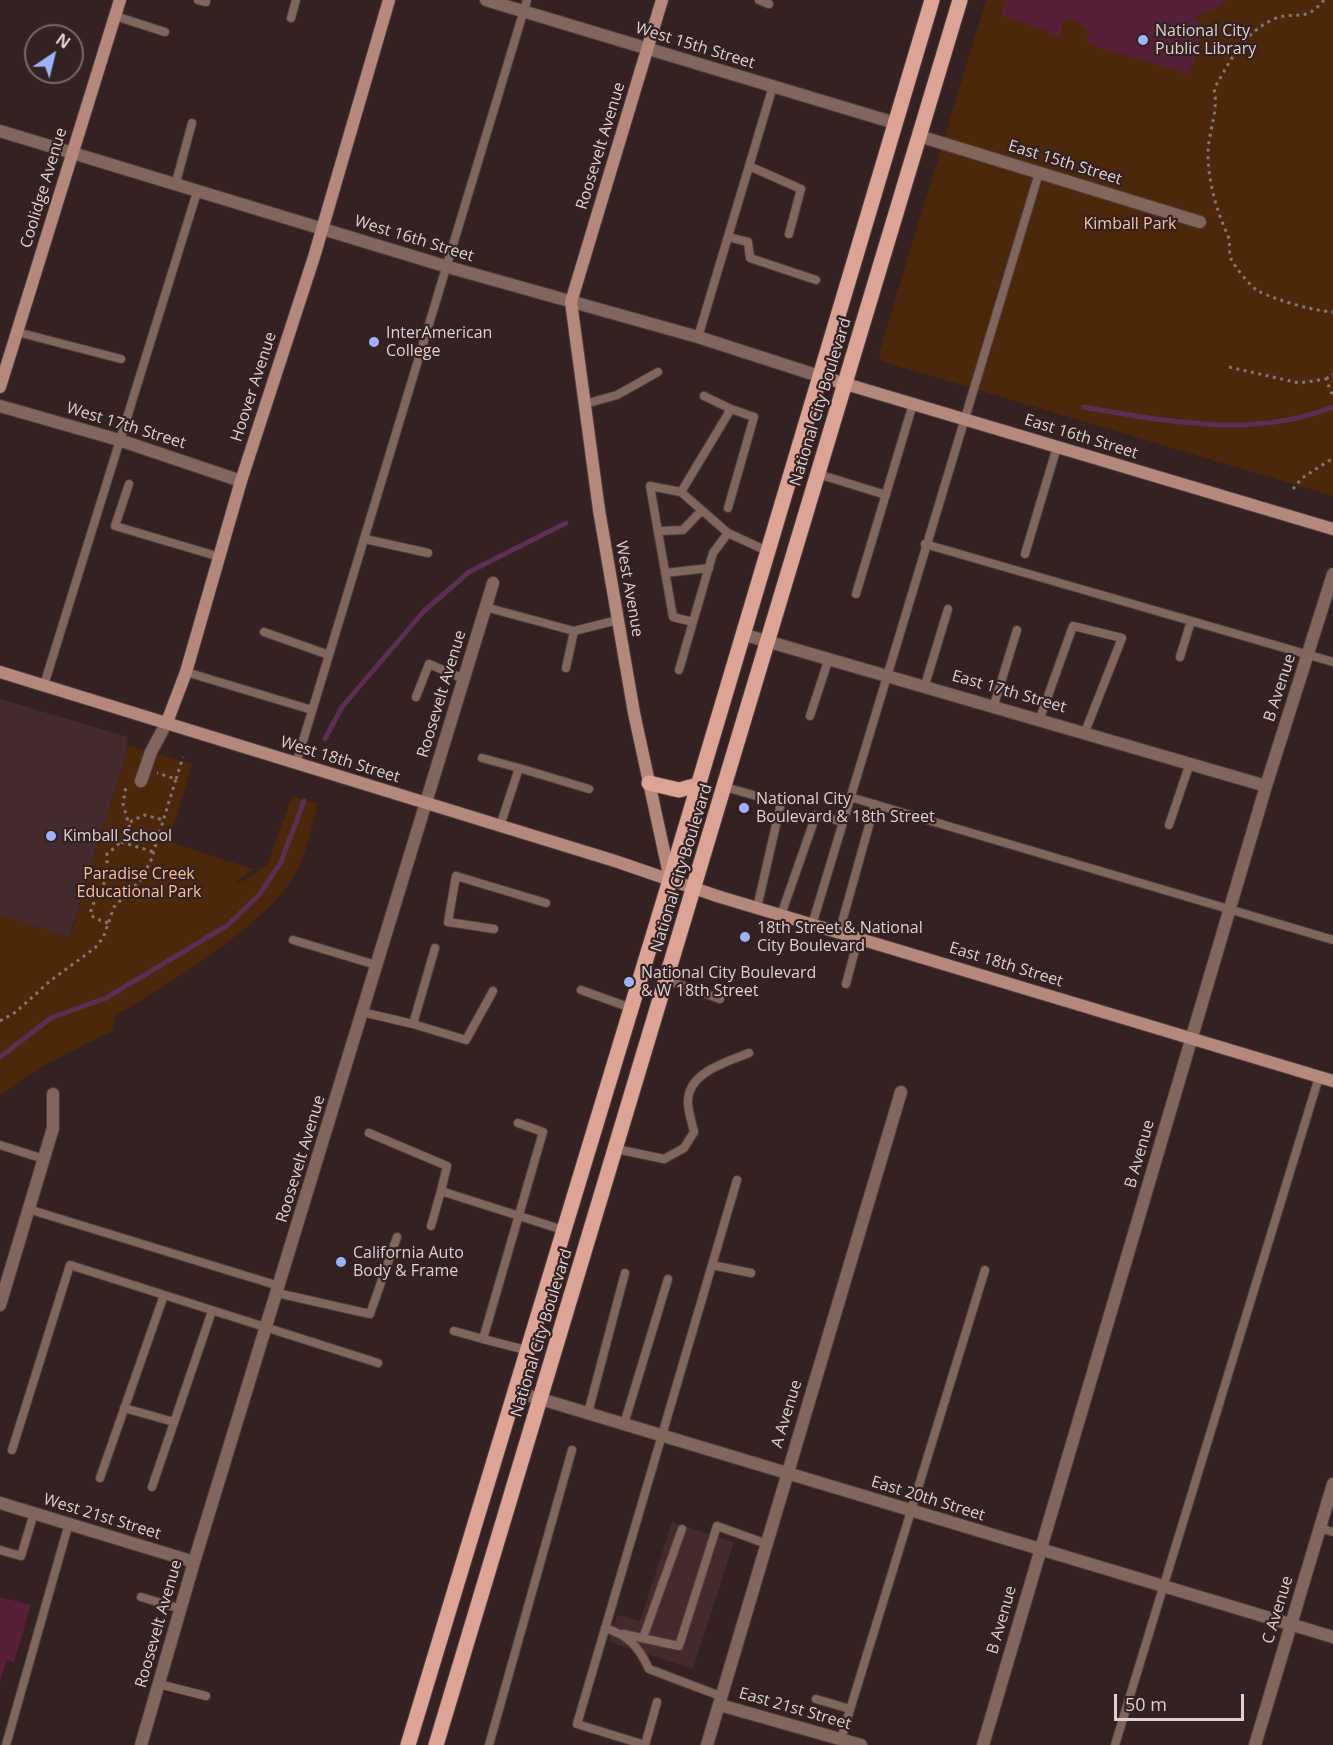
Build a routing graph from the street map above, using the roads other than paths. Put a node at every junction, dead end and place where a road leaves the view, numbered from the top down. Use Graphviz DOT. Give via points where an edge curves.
graph roads {
  1 [pos="120,0"];
  2 [pos="296,0"];
  3 [pos="389,0"];
  4 [pos="486,0"];
  5 [pos="662,0"];
  6 [pos="759,0"];
  7 [pos="932,0"];
  8 [pos="960,0"];
  9 [pos="770,4"];
  10 [pos="526,6"];
  11 [pos="115,16"];
  12 [pos="291,18"];
  13 [pos="165,32"];
  14 [pos="647,49"];
  15 [pos="773,87"];
  16 [pos="192,123"];
  17 [pos="895,123"];
  18 [pos="0,131"];
  19 [pos="919,136"];
  20 [pos="72,152"];
  21 [pos="749,166"];
  22 [pos="1039,173"];
  23 [pos="175,186"];
  24 [pos="196,192"];
  25 [pos="1200,222"];
  26 [pos="322,229"];
  27 [pos="789,234"];
  28 [pos="728,237"];
  29 [pos="448,267"];
  30 [pos="816,279"];
  31 [pos="571,302"];
  32 [pos="17,332"];
  33 [pos="698,338"];
  34 [pos="121,359"];
  35 [pos="658,372"];
  36 [pos="819,376"];
  37 [pos="845,384"];
  38 [pos="0,387"];
  39 [pos="704,396"];
  40 [pos="585,404"];
  41 [pos="914,404"];
  42 [pos="0,406"];
  43 [pos="731,409"];
  44 [pos="964,419"];
  45 [pos="119,440"];
  46 [pos="1057,447"];
  47 [pos="818,474"];
  48 [pos="241,481"];
  49 [pos="129,484"];
  50 [pos="681,492"];
  51 [pos="886,495"];
  52 [pos="728,508"];
  53 [pos="701,511"];
  54 [pos="1333,530"];
  55 [pos="658,531"];
  56 [pos="728,533"];
  57 [pos="365,539"];
  58 [pos="925,544"];
  59 [pos="767,551"];
  60 [pos="428,553"];
  61 [pos="1025,554"];
  62 [pos="220,557"];
  63 [pos="709,568"];
  64 [pos="665,573"];
  65 [pos="1333,574"];
  66 [pos="493,583"];
  67 [pos="856,594"];
  68 [pos="485,607"];
  69 [pos="948,609"];
  70 [pos="618,620"];
  71 [pos="1191,621"];
  72 [pos="693,622"];
  73 [pos="1017,630"];
  74 [pos="574,631"];
  75 [pos="264,633"];
  76 [pos="742,634"];
  77 [pos="769,641"];
  78 [pos="329,655"];
  79 [pos="1308,655"];
  80 [pos="1180,657"];
  81 [pos="829,658"];
  82 [pos="1333,662"];
  83 [pos="566,668"];
  84 [pos="679,670"];
  85 [pos="0,672"];
  86 [pos="186,672"];
  87 [pos="886,675"];
  88 [pos="464,679"];
  89 [pos="44,685"];
  90 [pos="925,685"];
  91 [pos="416,697"];
  92 [pos="994,705"];
  93 [pos="312,710"];
  94 [pos="810,717"];
  95 [pos="1040,718"];
  96 [pos="167,722"];
  97 [pos="1085,732"];
  98 [pos="482,758"];
  99 [pos="1190,763"];
  100 [pos="296,764"];
  101 [pos="519,768"];
  102 [pos="138,777"];
  103 [pos="649,783"];
  104 [pos="698,785"];
  105 [pos="1266,786"];
  106 [pos="725,787"];
  107 [pos="589,789"];
  108 [pos="850,796"];
  109 [pos="426,804"];
  110 [pos="874,804"];
  111 [pos="843,822"];
  112 [pos="1169,825"];
  113 [pos="500,826"];
  114 [pos="670,880"];
  115 [pos="696,888"];
  116 [pos="546,903"];
  117 [pos="757,908"];
  118 [pos="1232,908"];
  119 [pos="781,915"];
  120 [pos="812,925"];
  121 [pos="494,929"];
  122 [pos="838,933"];
  123 [pos="858,939"];
  124 [pos="293,940"];
  125 [pos="1333,940"];
  126 [pos="435,948"];
  127 [pos="376,965"];
  128 [pos="667,980"];
  129 [pos="846,984"];
  130 [pos="581,990"];
  131 [pos="493,991"];
  132 [pos="720,999"];
  133 [pos="631,1008"];
  134 [pos="362,1012"];
  135 [pos="413,1024"];
  136 [pos="1192,1038"];
  137 [pos="749,1053"];
  138 [pos="1319,1077"];
  139 [pos="1333,1081"];
  140 [pos="901,1092"];
  141 [pos="53,1094"];
  142 [pos="518,1124"];
  143 [pos="369,1133"];
  144 [pos="0,1145"];
  145 [pos="616,1149"];
  146 [pos="44,1159"];
  147 [pos="737,1180"];
  148 [pos="441,1191"];
  149 [pos="28,1209"];
  150 [pos="519,1216"];
  151 [pos="431,1226"];
  152 [pos="563,1230"];
  153 [pos="397,1237"];
  154 [pos="712,1264"];
  155 [pos="985,1270"];
  156 [pos="625,1273"];
  157 [pos="751,1274"];
  158 [pos="668,1280"];
  159 [pos="278,1289"];
  160 [pos="164,1295"];
  161 [pos="0,1305"];
  162 [pos="212,1311"];
  163 [pos="266,1329"];
  164 [pos="454,1331"];
  165 [pos="483,1339"];
  166 [pos="526,1350"];
  167 [pos="378,1363"];
  168 [pos="514,1391"];
  169 [pos="541,1399"];
  170 [pos="124,1408"];
  171 [pos="588,1413"];
  172 [pos="174,1422"];
  173 [pos="624,1424"];
  174 [pos="660,1436"];
  175 [pos="12,1450"];
  176 [pos="572,1450"];
  177 [pos="787,1473"];
  178 [pos="100,1478"];
  179 [pos="1333,1484"];
  180 [pos="152,1487"];
  181 [pos="0,1503"];
  182 [pos="910,1511"];
  183 [pos="34,1513"];
  184 [pos="69,1523"];
  185 [pos="1320,1528"];
  186 [pos="682,1529"];
  187 [pos="1333,1532"];
  188 [pos="767,1544"];
  189 [pos="0,1550"];
  190 [pos="1040,1550"];
  191 [pos="194,1562"];
  192 [pos="1162,1585"];
  193 [pos="141,1597"];
  194 [pos="181,1609"];
  195 [pos="1290,1625"];
  196 [pos="605,1628"];
  197 [pos="623,1634"];
  198 [pos="1333,1637"];
  199 [pos="643,1638"];
  200 [pos="159,1684"];
  201 [pos="206,1696"];
  202 [pos="816,1699"];
  203 [pos="721,1701"];
  204 [pos="657,1702"];
  205 [pos="850,1709"];
  206 [pos="841,1739"];
  207 [pos="6,1745"];
  208 [pos="141,1745"];
  209 [pos="408,1745"];
  210 [pos="436,1745"];
  211 [pos="489,1745"];
  212 [pos="707,1745"];
  213 [pos="861,1745"];
  214 [pos="983,1745"];
  215 [pos="1115,1745"];
  216 [pos="1255,1745"];
  1 -- 11 [label="street, Coolidge Avenue"];
  2 -- 12 [label="lane"];
  3 -- 26 [label="street, Hoover Avenue"];
  4 -- 10 [label="street, West 15th Street"];
  5 -- 14 [label="street, Roosevelt Avenue"];
  6 -- 9 [label="lane"];
  7 -- 17 [label="main road, National City Boulevard"];
  8 -- 19 [label="main road, National City Boulevard"];
  10 -- 14 [label="street, West 15th Street"];
  10 -- 29 [label="lane"];
  11 -- 13 [label="lane"];
  11 -- 20 [label="street, Coolidge Avenue"];
  14 -- 15 [label="street, West 15th Street"];
  14 -- 31 [label="street, Roosevelt Avenue"];
  15 -- 17 [label="street, West 15th Street"];
  15 -- 21 [label="lane"];
  16 -- 23 [label="lane"];
  17 -- 36 [label="main road, National City Boulevard"];
  18 -- 20 [label="street, West 16th Street"];
  19 -- 22 [label="street, East 15th Street"];
  19 -- 37 [label="main road, National City Boulevard"];
  20 -- 23 [label="street, West 16th Street"];
  20 -- 32 [label="street, Coolidge Avenue"];
  21 -- 27 [label="lane" via="801,189"];
  21 -- 28 [label="lane"];
  22 -- 25 [label="street, East 15th Street"];
  22 -- 44 [label="lane"];
  23 -- 24 [label="street, West 16th Street"];
  24 -- 26 [label="street, West 16th Street"];
  24 -- 45 [label="lane"];
  26 -- 29 [label="street, West 16th Street"];
  26 -- 48 [label="street, Hoover Avenue"];
  28 -- 30 [label="lane" via="748,242 750,258"];
  28 -- 33 [label="lane"];
  29 -- 31 [label="street, West 16th Street"];
  29 -- 57 [label="lane"];
  31 -- 33 [label="street, West 16th Street"];
  31 -- 40 [label="street, West Avenue"];
  32 -- 34 [label="lane"];
  32 -- 38 [label="street, Coolidge Avenue"];
  33 -- 36 [label="street, West 16th Street"];
  35 -- 40 [label="lane" via="617,395"];
  36 -- 37 [label="street, East 16th Street"];
  36 -- 59 [label="main road, National City Boulevard"];
  37 -- 41 [label="street, East 16th Street"];
  37 -- 47 [label="main road, National City Boulevard"];
  39 -- 43 [label="lane"];
  40 -- 70 [label="street, West Avenue"];
  41 -- 44 [label="street, East 16th Street"];
  41 -- 51 [label="lane"];
  42 -- 45 [label="street, West 17th Street"];
  43 -- 50 [label="lane"];
  43 -- 52 [label="lane" via="754,417"];
  44 -- 46 [label="street, East 16th Street"];
  44 -- 58 [label="lane"];
  45 -- 48 [label="street, West 17th Street"];
  45 -- 89 [label="lane"];
  46 -- 54 [label="street, East 16th Street"];
  46 -- 61 [label="lane"];
  47 -- 51 [label="lane"];
  47 -- 77 [label="main road, National City Boulevard"];
  48 -- 62 [label="street, Hoover Avenue"];
  49 -- 62 [label="lane" via="115,526"];
  50 -- 53 [label="lane"];
  50 -- 55 [label="lane" via="650,486"];
  51 -- 67 [label="lane"];
  53 -- 55 [label="lane" via="683,530"];
  53 -- 56 [label="lane"];
  55 -- 64 [label="lane"];
  56 -- 59 [label="lane"];
  56 -- 63 [label="lane" via="713,553"];
  57 -- 60 [label="lane"];
  57 -- 78 [label="lane"];
  58 -- 71 [label="lane"];
  58 -- 87 [label="lane"];
  59 -- 76 [label="main road, National City Boulevard"];
  62 -- 86 [label="street, Hoover Avenue"];
  63 -- 64 [label="lane"];
  63 -- 72 [label="lane"];
  64 -- 72 [label="lane" via="673,617"];
  65 -- 79 [label="street, B Avenue"];
  66 -- 68 [label="street, Roosevelt Avenue"];
  68 -- 74 [label="lane"];
  68 -- 88 [label="street, Roosevelt Avenue"];
  69 -- 90 [label="lane"];
  70 -- 74 [label="lane"];
  70 -- 103 [label="street, West Avenue"];
  71 -- 79 [label="lane"];
  71 -- 80 [label="lane"];
  72 -- 84 [label="lane"];
  73 -- 92 [label="lane"];
  74 -- 83 [label="lane"];
  75 -- 78 [label="lane"];
  76 -- 77 [label="street, East 17th Street"];
  76 -- 104 [label="main road, National City Boulevard"];
  77 -- 81 [label="street, East 17th Street"];
  77 -- 106 [label="main road, National City Boulevard"];
  78 -- 93 [label="lane"];
  79 -- 82 [label="lane"];
  79 -- 105 [label="street, B Avenue"];
  81 -- 87 [label="street, East 17th Street"];
  81 -- 94 [label="lane"];
  85 -- 89 [label="street, West 18th Street"];
  86 -- 93 [label="lane"];
  86 -- 96 [label="street, Hoover Avenue"];
  87 -- 90 [label="street, East 17th Street"];
  87 -- 108 [label="lane"];
  88 -- 91 [label="lane" via="429,664"];
  88 -- 109 [label="street, Roosevelt Avenue"];
  89 -- 96 [label="street, West 18th Street"];
  90 -- 92 [label="street, East 17th Street"];
  92 -- 95 [label="street, East 17th Street"];
  93 -- 100 [label="lane"];
  95 -- 97 [label="street, East 17th Street"];
  95 -- 97 [label="lane" via="1073,626 1122,638"];
  96 -- 100 [label="street, West 18th Street"];
  96 -- 102 [label="street, Hoover Avenue"];
  97 -- 99 [label="street, East 17th Street"];
  98 -- 101 [label="lane"];
  99 -- 105 [label="street, East 17th Street"];
  99 -- 112 [label="lane"];
  100 -- 109 [label="street, West 18th Street"];
  101 -- 107 [label="lane"];
  101 -- 113 [label="lane"];
  103 -- 104 [label="main road" via="679,790"];
  103 -- 114 [label="street, West Avenue"];
  104 -- 114 [label="main road, National City Boulevard"];
  105 -- 118 [label="street, B Avenue"];
  106 -- 115 [label="main road, National City Boulevard"];
  106 -- 117 [label="lane" via="781,803"];
  108 -- 110 [label="lane"];
  108 -- 111 [label="lane"];
  109 -- 113 [label="street, West 18th Street"];
  109 -- 127 [label="street, Roosevelt Avenue"];
  110 -- 118 [label="lane"];
  110 -- 122 [label="lane"];
  111 -- 119 [label="lane" via="816,815"];
  111 -- 120 [label="lane"];
  113 -- 114 [label="street, West 18th Street"];
  114 -- 115 [label="street, East 18th Street"];
  114 -- 133 [label="main road, National City Boulevard"];
  115 -- 117 [label="street, East 18th Street"];
  115 -- 128 [label="main road, National City Boulevard"];
  116 -- 121 [label="lane" via="456,876 448,922"];
  117 -- 119 [label="street, East 18th Street"];
  118 -- 125 [label="lane"];
  118 -- 136 [label="street, B Avenue"];
  119 -- 120 [label="street, East 18th Street"];
  120 -- 122 [label="street, East 18th Street"];
  122 -- 123 [label="street, East 18th Street"];
  123 -- 129 [label="lane"];
  123 -- 136 [label="street, East 18th Street"];
  124 -- 127 [label="lane"];
  126 -- 135 [label="lane"];
  127 -- 134 [label="street, Roosevelt Avenue"];
  128 -- 132 [label="lane"];
  128 -- 145 [label="main road, National City Boulevard"];
  130 -- 133 [label="lane"];
  131 -- 135 [label="lane" via="466,1040"];
  133 -- 152 [label="main road, National City Boulevard"];
  134 -- 135 [label="lane"];
  134 -- 159 [label="street, Roosevelt Avenue"];
  136 -- 138 [label="street, East 18th Street"];
  136 -- 190 [label="street, B Avenue"];
  137 -- 145 [label="lane" via="717,1065 696,1080 687,1102 694,1132 684,1148 664,1160"];
  138 -- 139 [label="street, East 18th Street"];
  138 -- 192 [label="lane"];
  140 -- 177 [label="street, A Avenue"];
  141 -- 146 [label="street" via="53,1128"];
  142 -- 150 [label="lane" via="543,1132"];
  143 -- 148 [label="lane" via="447,1166"];
  144 -- 146 [label="lane"];
  145 -- 169 [label="main road, National City Boulevard"];
  146 -- 149 [label="street"];
  147 -- 154 [label="lane"];
  148 -- 150 [label="lane"];
  148 -- 151 [label="lane"];
  149 -- 159 [label="lane"];
  149 -- 161 [label="street"];
  150 -- 152 [label="lane"];
  150 -- 165 [label="lane"];
  152 -- 166 [label="main road, National City Boulevard"];
  153 -- 159 [label="lane" via="370,1314"];
  154 -- 157 [label="lane"];
  154 -- 174 [label="lane"];
  155 -- 182 [label="lane"];
  156 -- 171 [label="lane"];
  158 -- 173 [label="lane"];
  159 -- 163 [label="street, Roosevelt Avenue"];
  160 -- 162 [label="lane"];
  160 -- 170 [label="lane"];
  160 -- 175 [label="lane" via="70,1264"];
  162 -- 163 [label="lane"];
  162 -- 172 [label="lane"];
  163 -- 167 [label="lane"];
  163 -- 191 [label="street, Roosevelt Avenue"];
  164 -- 165 [label="lane"];
  165 -- 166 [label="lane"];
  166 -- 168 [label="main road, National City Boulevard"];
  168 -- 169 [label="street, East 20th Street"];
  168 -- 209 [label="main road, National City Boulevard"];
  169 -- 171 [label="street, East 20th Street"];
  169 -- 210 [label="main road, National City Boulevard"];
  170 -- 172 [label="lane"];
  170 -- 178 [label="lane"];
  171 -- 173 [label="street, East 20th Street"];
  172 -- 180 [label="lane"];
  173 -- 174 [label="street, East 20th Street"];
  174 -- 177 [label="street, East 20th Street"];
  174 -- 196 [label="lane"];
  176 -- 211 [label="lane"];
  177 -- 182 [label="street, East 20th Street"];
  177 -- 188 [label="street, A Avenue"];
  179 -- 185 [label="street, C Avenue"];
  181 -- 183 [label="street, West 21st Street"];
  182 -- 190 [label="street, East 20th Street"];
  182 -- 205 [label="lane"];
  183 -- 184 [label="street, West 21st Street"];
  183 -- 189 [label="lane" via="21,1556"];
  184 -- 191 [label="street, West 21st Street"];
  184 -- 207 [label="lane"];
  185 -- 187 [label="lane"];
  185 -- 195 [label="street, C Avenue"];
  186 -- 199 [label="lane"];
  188 -- 199 [label="lane" via="717,1526 679,1646"];
  188 -- 203 [label="street, A Avenue"];
  190 -- 192 [label="street, East 20th Street"];
  190 -- 214 [label="street, B Avenue"];
  191 -- 194 [label="street, Roosevelt Avenue"];
  192 -- 195 [label="street, East 20th Street"];
  192 -- 215 [label="lane"];
  193 -- 194 [label="lane"];
  194 -- 200 [label="street, Roosevelt Avenue"];
  195 -- 198 [label="street, East 20th Street"];
  195 -- 216 [label="street, C Avenue"];
  196 -- 197 [label="lane"];
  196 -- 204 [label="lane" via="578,1724 645,1745"];
  197 -- 199 [label="lane"];
  197 -- 203 [label="lane" via="641,1652 649,1669"];
  200 -- 201 [label="lane"];
  200 -- 208 [label="street, Roosevelt Avenue"];
  202 -- 205 [label="lane"];
  203 -- 206 [label="street, East 21st Street"];
  203 -- 212 [label="street, A Avenue"];
  205 -- 206 [label="lane"];
  206 -- 213 [label="street, East 21st Street"];
}
